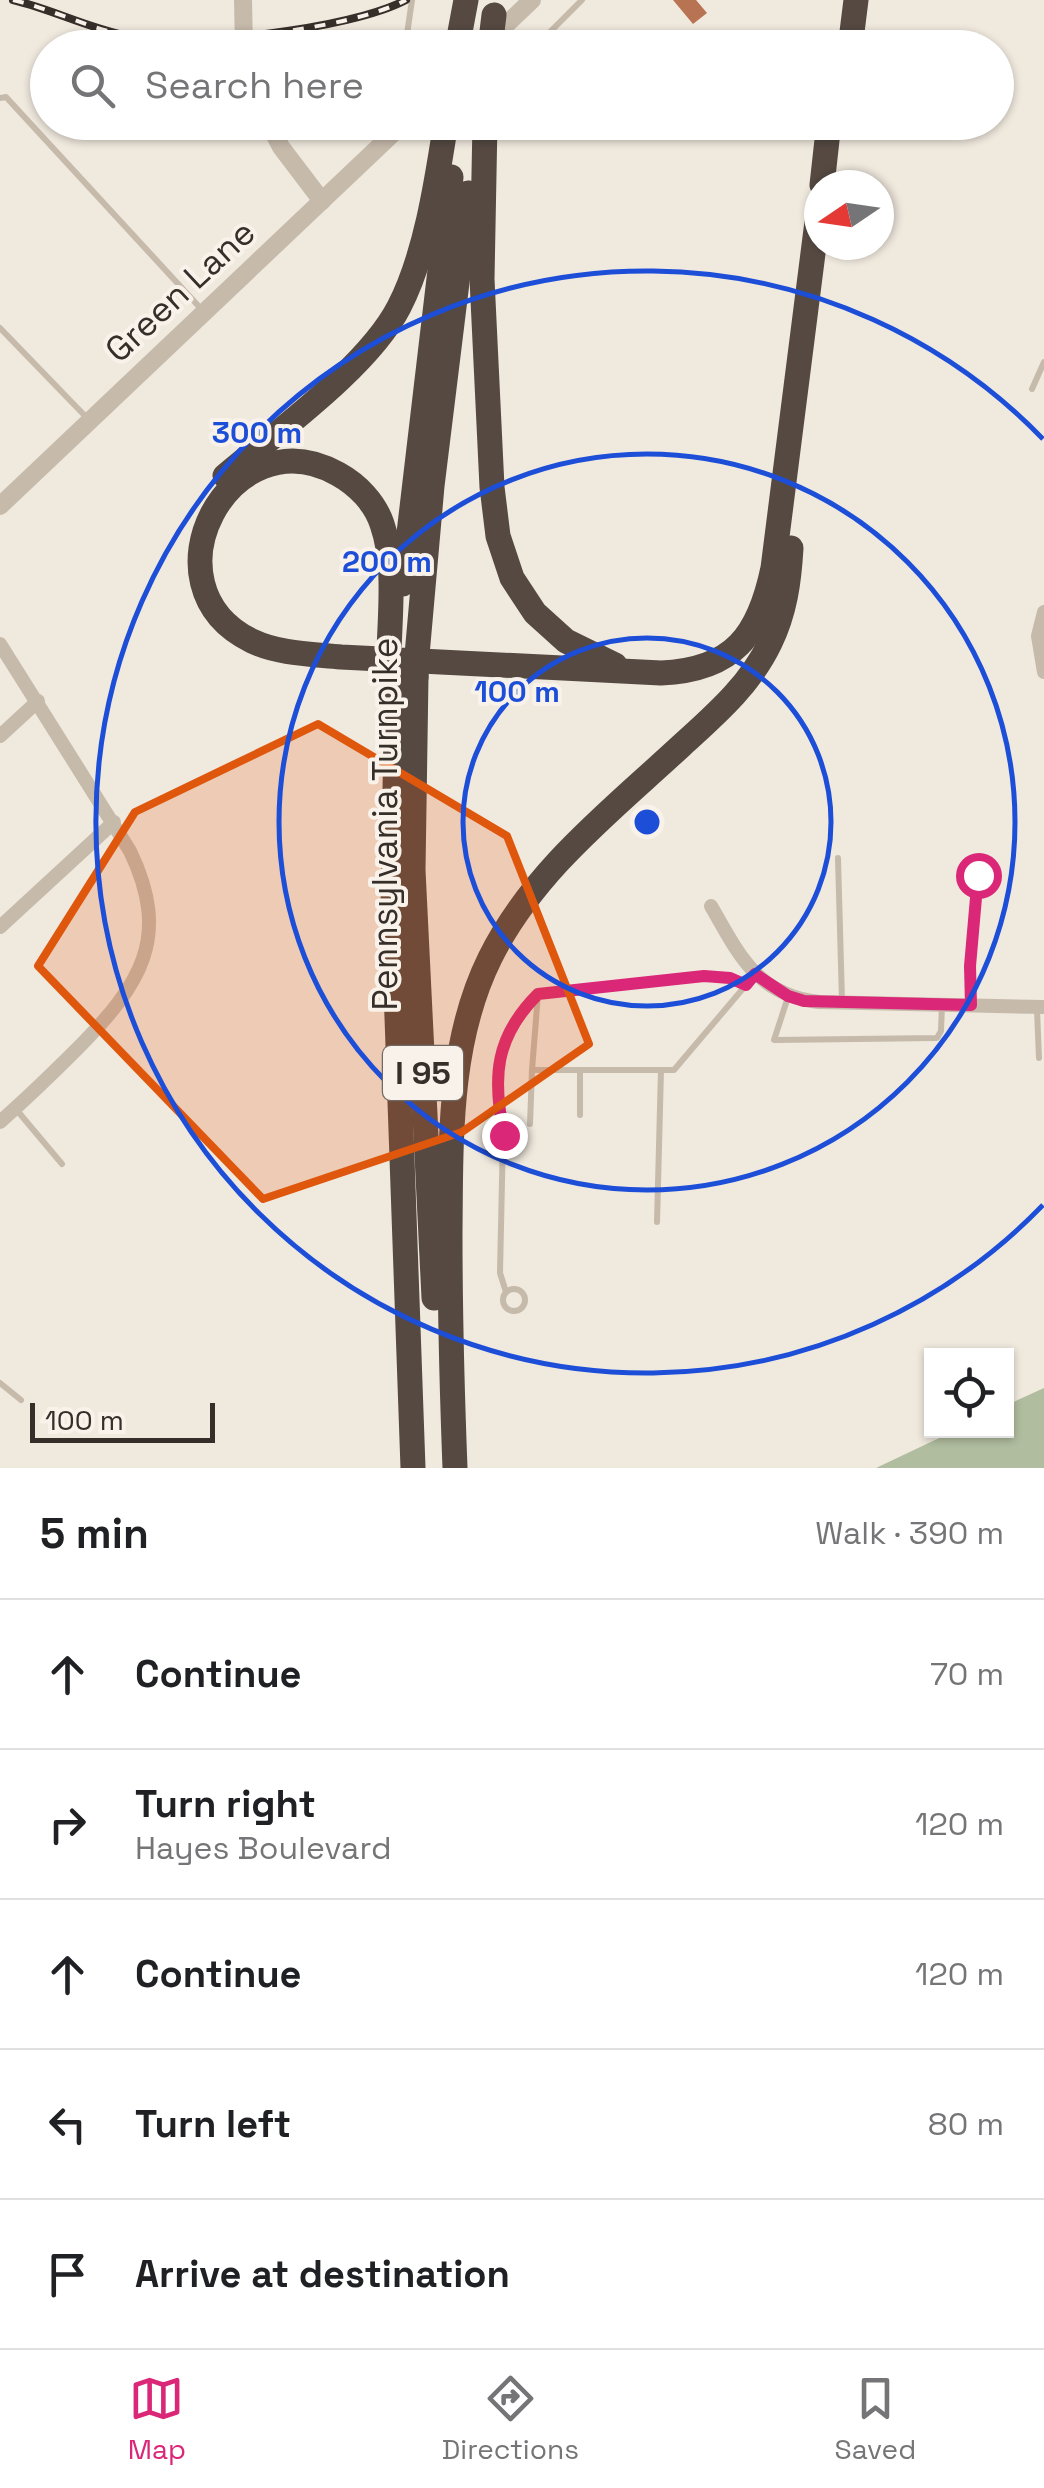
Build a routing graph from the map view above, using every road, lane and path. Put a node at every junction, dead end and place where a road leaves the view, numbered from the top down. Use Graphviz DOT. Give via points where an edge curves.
graph roads {
  1 [pos="243,0"];
  2 [pos="412,0"];
  3 [pos="532,0"];
  4 [pos="582,0"];
  5 [pos="844,0"];
  6 [pos="856,0"];
  7 [pos="482,4"];
  8 [pos="244,30"];
  9 [pos="408,30"];
  10 [pos="476,30"];
  11 [pos="494,30"];
  12 [pos="552,30"];
  13 [pos="840,30"];
  14 [pos="852,30"];
  15 [pos="0,98"];
  16 [pos="30,123"];
  17 [pos="46,140"];
  18 [pos="276,140"];
  19 [pos="386,140"];
  20 [pos="442,140"];
  21 [pos="456,140"];
  22 [pos="480,140"];
  23 [pos="482,140"];
  24 [pos="827,140"];
  25 [pos="838,140"];
  26 [pos="824,170"];
  27 [pos="835,170"];
  28 [pos="322,201"];
  29 [pos="812,260"];
  30 [pos="825,260"];
  31 [pos="204,312"];
  32 [pos="0,328"];
  33 [pos="1044,362"];
  34 [pos="1032,389"];
  35 [pos="90,421"];
  36 [pos="2,499"];
  37 [pos="792,538"];
  38 [pos="1044,612"];
  39 [pos="0,644"];
  40 [pos="401,665"];
  41 [pos="640,672"];
  42 [pos="1044,672"];
  43 [pos="38,700"];
  44 [pos="0,736"];
  45 [pos="114,822"];
  46 [pos="838,858"];
  47 [pos="978,861"];
  48 [pos="711,906"];
  49 [pos="0,927"];
  50 [pos="750,979"];
  51 [pos="538,994"];
  52 [pos="788,996"];
  53 [pos="842,1002"];
  54 [pos="942,1004"];
  55 [pos="971,1005"];
  56 [pos="1040,1007"];
  57 [pos="1039,1058"];
  58 [pos="532,1070"];
  59 [pos="661,1070"];
  60 [pos="580,1071"];
  61 [pos="15,1108"];
  62 [pos="580,1115"];
  63 [pos="0,1122"];
  64 [pos="530,1124"];
  65 [pos="62,1164"];
  66 [pos="657,1222"];
  67 [pos="506,1292"];
  68 [pos="0,1383"];
  69 [pos="21,1400"];
  70 [pos="414,1468"];
  71 [pos="443,1468"];
  72 [pos="455,1468"];
  1 -- 8 [label="street"];
  2 -- 9 [label="lane"];
  3 -- 11 [label="street"];
  4 -- 12 [label="lane"];
  5 -- 13 [label="highway"];
  6 -- 14 [label="highway"];
  7 -- 10 [label="highway, bridge"];
  15 -- 16 [label="lane"];
  17 -- 31 [label="lane"];
  18 -- 28 [label="street"];
  19 -- 28 [label="street, Green Lane"];
  20 -- 37 [label="highway" via="415,264 390,322 357,362 224,476 197,513 190,570 214,625 252,653 300,663 685,683 730,668 757,644 776,606"];
  21 -- 40 [label="highway, Pennsylvania Turnpike / I 95" via="414,479"];
  22 -- 40 [label="highway, Pennsylvania Turnpike / I 95"];
  23 -- 41 [label="highway" via="492,487 502,551 519,590 555,633"];
  24 -- 26 [label="highway"];
  25 -- 27 [label="highway"];
  28 -- 31 [label="street, Green Lane"];
  29 -- 41 [label="highway" via="776,552 762,611 742,643 712,664"];
  30 -- 37 [label="highway"];
  31 -- 35 [label="street, Green Lane"];
  32 -- 35 [label="lane"];
  33 -- 34 [label="lane"];
  35 -- 36 [label="street, Green Lane"];
  37 -- 72 [label="highway" via="782,613 751,675 537,884 476,990 460,1047 454,1106"];
  38 -- 42 [label="street" via="1038,636"];
  39 -- 43 [label="street"];
  40 -- 41 [label="highway" via="387,543 365,495 334,471 298,462 263,468 233,485 206,523 201,568 216,610 249,640 342,657"];
  40 -- 70 [label="highway, Pennsylvania Turnpike / I 95" via="392,829"];
  40 -- 71 [label="highway, Pennsylvania Turnpike / I 95"];
  43 -- 44 [label="street"];
  43 -- 45 [label="street"];
  45 -- 49 [label="street"];
  45 -- 61 [label="street" via="145,887 146,950 123,1001"];
  46 -- 53 [label="lane"];
  47 -- 55 [label="lane"];
  48 -- 50 [label="street"];
  50 -- 51 [label="lane" via="704,976"];
  50 -- 52 [label="street"];
  50 -- 59 [label="lane" via="674,1070"];
  51 -- 58 [label="lane"];
  51 -- 67 [label="lane" via="507,1031 501,1053 500,1273"];
  52 -- 53 [label="street"];
  52 -- 54 [label="lane" via="774,1040 937,1038"];
  53 -- 54 [label="street"];
  54 -- 55 [label="street"];
  55 -- 56 [label="street"];
  56 -- 57 [label="lane"];
  58 -- 60 [label="lane"];
  58 -- 64 [label="lane"];
  59 -- 60 [label="lane"];
  59 -- 66 [label="lane"];
  60 -- 62 [label="lane"];
  61 -- 63 [label="street"];
  61 -- 65 [label="lane"];
  68 -- 69 [label="lane"];
}
